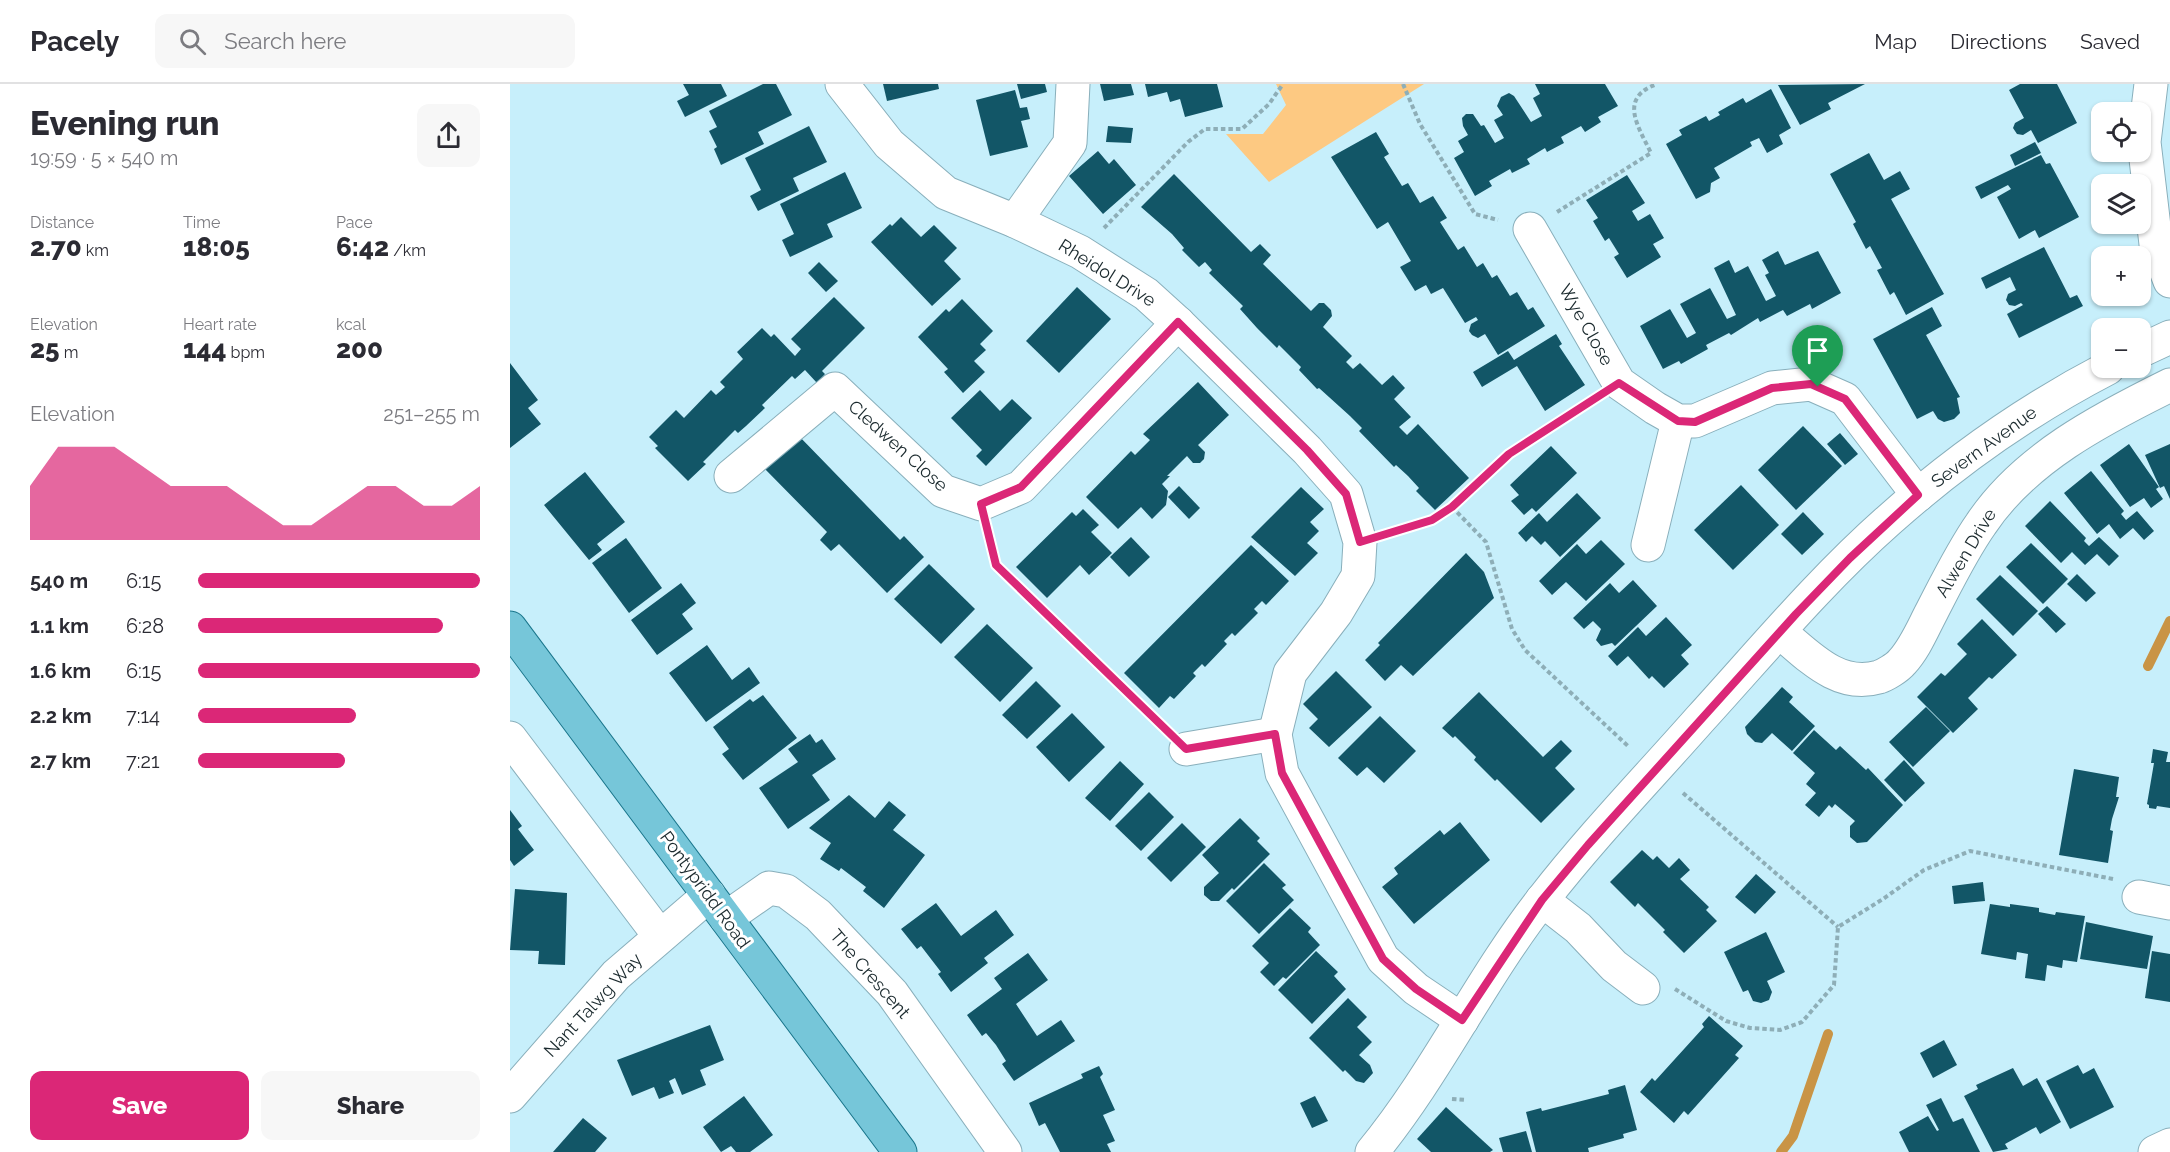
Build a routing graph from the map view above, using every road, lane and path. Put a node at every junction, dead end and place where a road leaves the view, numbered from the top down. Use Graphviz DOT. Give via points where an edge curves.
graph roads {
  1 [pos="842,84"];
  2 [pos="1073,84"];
  3 [pos="1283,84"];
  4 [pos="1403,84"];
  5 [pos="1657,84"];
  6 [pos="2151,84"];
  7 [pos="1015,220"];
  8 [pos="1530,229"];
  9 [pos="1080,252"];
  10 [pos="2170,281"];
  11 [pos="1178,322"];
  12 [pos="2170,337"];
  13 [pos="2151,346"];
  14 [pos="2091,378"];
  15 [pos="1619,383"];
  16 [pos="2169,386"];
  17 [pos="1678,421"];
  18 [pos="731,476"];
  19 [pos="1918,495"];
  20 [pos="981,504"];
  21 [pos="1452,507"];
  22 [pos="1360,542"];
  23 [pos="1648,545"];
  24 [pos="510,628"];
  25 [pos="1780,632"];
  26 [pos="1275,734"];
  27 [pos="1616,736"];
  28 [pos="510,738"];
  29 [pos="1186,749"];
  30 [pos="1683,793"];
  31 [pos="1542,900"];
  32 [pos="2155,900"];
  33 [pos="717,907"];
  34 [pos="1838,927"];
  35 [pos="659,935"];
  36 [pos="1643,988"];
  37 [pos="1462,1020"];
  38 [pos="510,1096"];
  39 [pos="2170,1145"];
  40 [pos="900,1152"];
  41 [pos="1005,1152"];
  42 [pos="1372,1152"];
  43 [pos="2155,1152"];
  1 -- 7 [label="street, Rheidol Drive" via="889,144 946,193"];
  2 -- 7 [label="street" via="1070,143"];
  3 -- 9 [label="path" via="1269,104 1242,129 1205,129 1188,142"];
  4 -- 8 [label="path" via="1420,124 1475,214"];
  5 -- 8 [label="path" via="1639,92 1634,108 1637,125 1651,153"];
  6 -- 10 [label="street" via="2144,142 2156,244"];
  7 -- 9 [label="street, Rheidol Drive"];
  8 -- 15 [label="street, Wye Close"];
  9 -- 11 [label="street, Rheidol Drive" via="1146,294"];
  11 -- 20 [label="street" via="1021,487"];
  11 -- 22 [label="street, Rheidol Drive" via="1346,494"];
  12 -- 13 [label="street"];
  14 -- 19 [label="street, Severn Avenue" via="2021,418"];
  15 -- 17 [label="street, Wye Close"];
  15 -- 21 [label="path" via="1509,454"];
  16 -- 25 [label="street, Alwen Drive" via="2082,433 2004,493 1980,524 1901,664 1880,676 1856,681 1819,665"];
  17 -- 19 [label="street" via="1695,422 1772,388 1811,384 1845,399"];
  17 -- 23 [label="street"];
  18 -- 20 [label="street, Cledwen Close" via="835,389 943,491"];
  19 -- 25 [label="street, Severn Avenue" via="1850,558"];
  20 -- 29 [label="path" via="996,565"];
  21 -- 22 [label="path" via="1432,520"];
  21 -- 27 [label="path" via="1486,542 1512,629 1525,650"];
  22 -- 26 [label="street, Rheidol Drive" via="1358,576 1336,613 1290,672"];
  24 -- 33 [label="main road, Pontypridd Road"];
  25 -- 31 [label="street, Severn Avenue"];
  26 -- 29 [label="street"];
  26 -- 37 [label="street, Rheidol Drive" via="1282,773 1383,959 1416,989"];
  28 -- 35 [label="street"];
  30 -- 34 [label="path"];
  31 -- 36 [label="street"];
  31 -- 37 [label="street, Severn Avenue"];
  32 -- 34 [label="path" via="2110,877 1970,851 1924,870"];
  33 -- 35 [label="street, Nant Talwg Way"];
  33 -- 40 [label="main road, Pontypridd Road"];
  33 -- 41 [label="street, The Crescent" via="769,888 786,891 818,915 892,993"];
  34 -- 36 [label="path" via="1833,985 1802,1022 1780,1030 1726,1022 1668,985"];
  35 -- 38 [label="street, Nant Talwg Way" via="616,975"];
  37 -- 42 [label="street, Severn Avenue"];
  39 -- 43 [label="street"];
}
